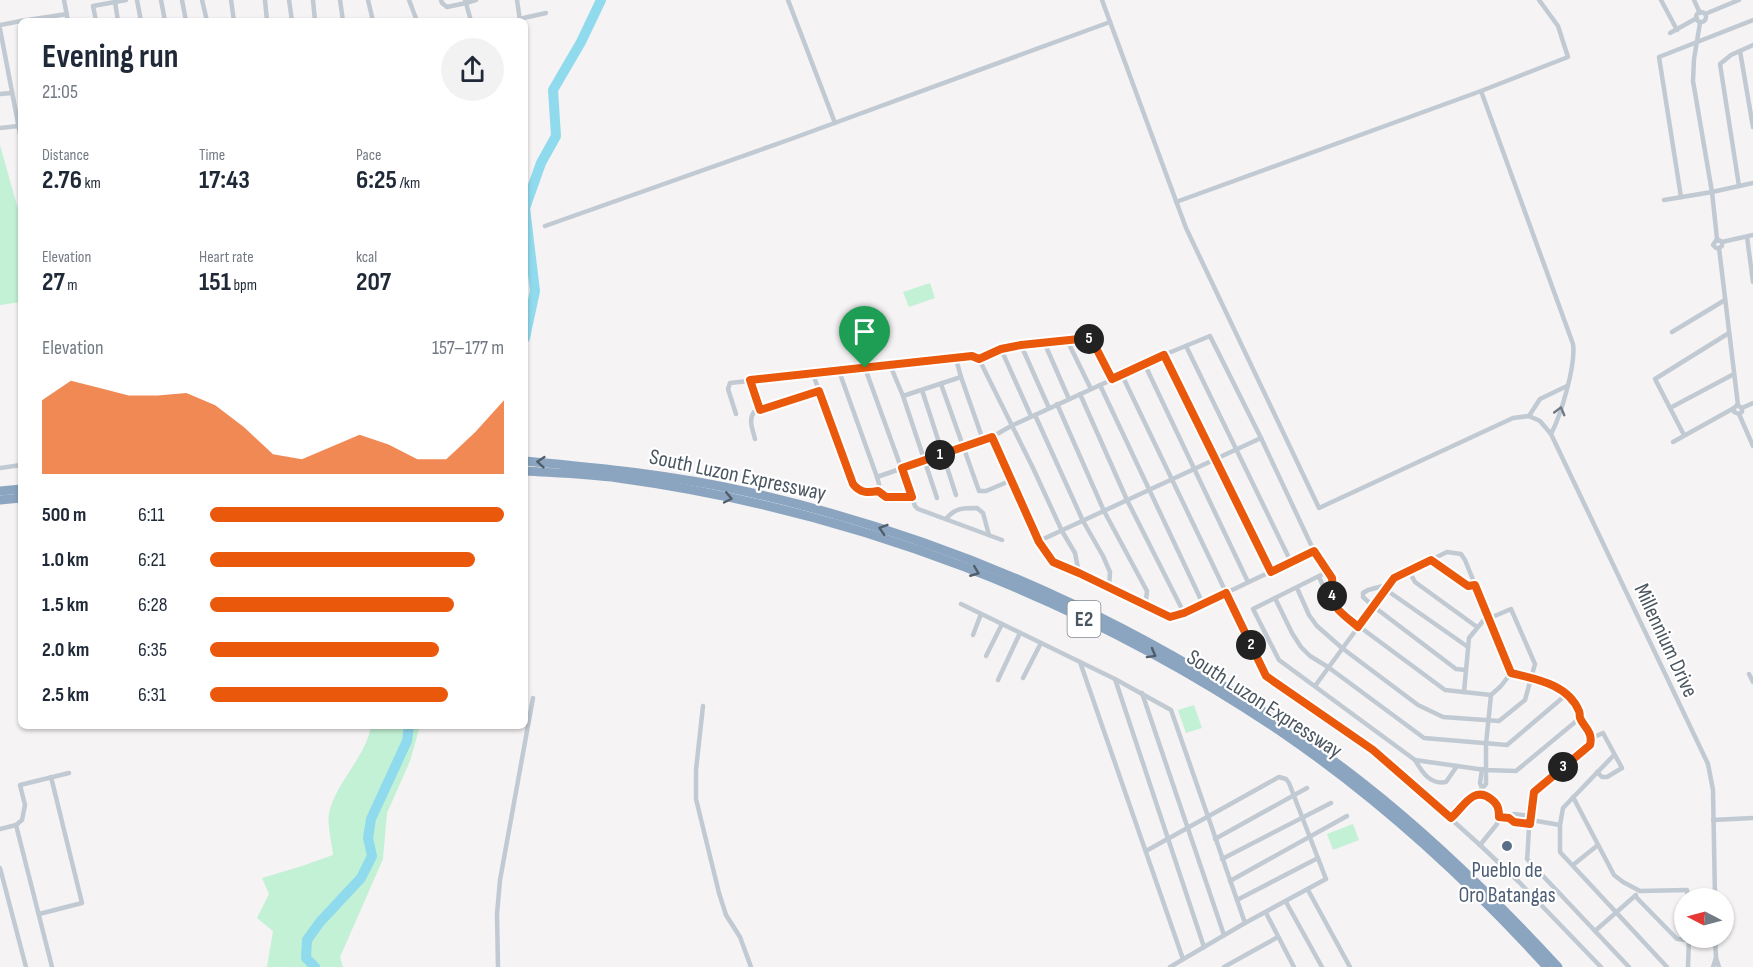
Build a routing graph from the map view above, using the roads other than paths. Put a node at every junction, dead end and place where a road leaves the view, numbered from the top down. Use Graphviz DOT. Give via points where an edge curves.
graph roads {
  1 [pos="64,0"];
  2 [pos="126,0"];
  3 [pos="137,0"];
  4 [pos="161,0"];
  5 [pos="182,0"];
  6 [pos="202,0"];
  7 [pos="231,0"];
  8 [pos="265,0"];
  9 [pos="289,0"];
  10 [pos="313,0"];
  11 [pos="340,0"];
  12 [pos="368,0"];
  13 [pos="409,0"];
  14 [pos="441,0"];
  15 [pos="476,0"];
  16 [pos="517,0"];
  17 [pos="788,0"];
  18 [pos="1102,0"];
  19 [pos="1539,0"];
  20 [pos="1661,0"];
  21 [pos="1694,0"];
  22 [pos="1739,0"];
  23 [pos="465,1"];
  24 [pos="115,2"];
  25 [pos="1726,3"];
  26 [pos="546,13"];
  27 [pos="67,14"];
  28 [pos="1703,14"];
  29 [pos="44,18"];
  30 [pos="68,18"];
  31 [pos="95,18"];
  32 [pos="118,18"];
  33 [pos="140,18"];
  34 [pos="164,18"];
  35 [pos="185,18"];
  36 [pos="206,18"];
  37 [pos="234,18"];
  38 [pos="267,18"];
  39 [pos="292,18"];
  40 [pos="315,18"];
  41 [pos="342,18"];
  42 [pos="372,18"];
  43 [pos="416,18"];
  44 [pos="470,18"];
  45 [pos="520,18"];
  46 [pos="527,18"];
  47 [pos="1753,20"];
  48 [pos="1698,21"];
  49 [pos="18,22"];
  50 [pos="1110,22"];
  51 [pos="0,27"];
  52 [pos="1677,30"];
  53 [pos="1670,33"];
  54 [pos="1696,42"];
  55 [pos="1753,45"];
  56 [pos="1740,51"];
  57 [pos="3,59"];
  58 [pos="1481,91"];
  59 [pos="12,93"];
  60 [pos="0,94"];
  61 [pos="835,123"];
  62 [pos="18,126"];
  63 [pos="1753,127"];
  64 [pos="0,128"];
  65 [pos="1753,183"];
  66 [pos="1739,186"];
  67 [pos="1712,192"];
  68 [pos="1681,197"];
  69 [pos="1664,200"];
  70 [pos="1176,202"];
  71 [pos="545,226"];
  72 [pos="1750,236"];
  73 [pos="1717,239"];
  74 [pos="1722,242"];
  75 [pos="1719,248"];
  76 [pos="1753,282"];
  77 [pos="1725,300"];
  78 [pos="1672,332"];
  79 [pos="1729,333"];
  80 [pos="1067,340"];
  81 [pos="1044,342"];
  82 [pos="1021,345"];
  83 [pos="1186,346"];
  84 [pos="1001,349"];
  85 [pos="1164,355"];
  86 [pos="956,359"];
  87 [pos="979,359"];
  88 [pos="1144,363"];
  89 [pos="891,365"];
  90 [pos="865,368"];
  91 [pos="839,371"];
  92 [pos="813,374"];
  93 [pos="1734,374"];
  94 [pos="1122,375"];
  95 [pos="960,377"];
  96 [pos="1112,379"];
  97 [pos="750,380"];
  98 [pos="941,384"];
  99 [pos="1100,385"];
  100 [pos="1567,386"];
  101 [pos="1091,389"];
  102 [pos="922,390"];
  103 [pos="819,391"];
  104 [pos="1080,394"];
  105 [pos="903,396"];
  106 [pos="1069,399"];
  107 [pos="1753,403"];
  108 [pos="1057,404"];
  109 [pos="1738,407"];
  110 [pos="1049,408"];
  111 [pos="1671,408"];
  112 [pos="760,410"];
  113 [pos="735,414"];
  114 [pos="1033,415"];
  115 [pos="1529,416"];
  116 [pos="1011,426"];
  117 [pos="1551,434"];
  118 [pos="1684,435"];
  119 [pos="992,437"];
  120 [pos="1261,438"];
  121 [pos="755,439"];
  122 [pos="983,440"];
  123 [pos="1673,442"];
  124 [pos="1753,446"];
  125 [pos="963,447"];
  126 [pos="1236,449"];
  127 [pos="943,454"];
  128 [pos="1215,459"];
  129 [pos="528,461"];
  130 [pos="923,461"];
  131 [pos="18,465"];
  132 [pos="0,468"];
  133 [pos="902,468"];
  134 [pos="1194,469"];
  135 [pos="528,471"];
  136 [pos="877,477"];
  137 [pos="1172,478"];
  138 [pos="1012,480"];
  139 [pos="18,489"];
  140 [pos="1150,489"];
  141 [pos="0,491"];
  142 [pos="878,491"];
  143 [pos="956,495"];
  144 [pos="912,497"];
  145 [pos="18,498"];
  146 [pos="937,498"];
  147 [pos="0,500"];
  148 [pos="1127,500"];
  149 [pos="1104,511"];
  150 [pos="946,519"];
  151 [pos="1083,521"];
  152 [pos="1062,531"];
  153 [pos="989,535"];
  154 [pos="1002,540"];
  155 [pos="1039,542"];
  156 [pos="1314,551"];
  157 [pos="1431,560"];
  158 [pos="1291,562"];
  159 [pos="1408,571"];
  160 [pos="1271,572"];
  161 [pos="1327,572"];
  162 [pos="1079,573"];
  163 [pos="1319,577"];
  164 [pos="1248,582"];
  165 [pos="1475,585"];
  166 [pos="1109,588"];
  167 [pos="1297,588"];
  168 [pos="1385,589"];
  169 [pos="1226,593"];
  170 [pos="1331,593"];
  171 [pos="1275,598"];
  172 [pos="1143,603"];
  173 [pos="961,604"];
  174 [pos="1203,604"];
  175 [pos="1373,606"];
  176 [pos="1184,613"];
  177 [pos="981,614"];
  178 [pos="1489,618"];
  179 [pos="1002,624"];
  180 [pos="1358,627"];
  181 [pos="1477,627"];
  182 [pos="1020,633"];
  183 [pos="973,635"];
  184 [pos="1041,643"];
  185 [pos="1468,647"];
  186 [pos="1342,648"];
  187 [pos="987,656"];
  188 [pos="1080,662"];
  189 [pos="1328,667"];
  190 [pos="1466,670"];
  191 [pos="1511,673"];
  192 [pos="1749,674"];
  193 [pos="1023,678"];
  194 [pos="1532,678"];
  195 [pos="1115,679"];
  196 [pos="998,680"];
  197 [pos="1753,682"];
  198 [pos="1315,686"];
  199 [pos="1464,692"];
  200 [pos="1142,693"];
  201 [pos="1567,694"];
  202 [pos="1491,695"];
  203 [pos="533,699"];
  204 [pos="703,706"];
  205 [pos="1580,718"];
  206 [pos="1488,720"];
  207 [pos="528,726"];
  208 [pos="528,729"];
  209 [pos="1592,738"];
  210 [pos="1486,744"];
  211 [pos="1614,755"];
  212 [pos="1415,760"];
  213 [pos="1457,766"];
  214 [pos="1483,770"];
  215 [pos="1597,772"];
  216 [pos="69,773"];
  217 [pos="51,777"];
  218 [pos="1307,788"];
  219 [pos="1477,794"];
  220 [pos="1294,795"];
  221 [pos="1573,797"];
  222 [pos="1331,803"];
  223 [pos="1208,816"];
  224 [pos="1347,816"];
  225 [pos="1499,817"];
  226 [pos="1303,818"];
  227 [pos="1451,818"];
  228 [pos="1509,818"];
  229 [pos="1753,818"];
  230 [pos="1530,820"];
  231 [pos="1713,820"];
  232 [pos="16,825"];
  233 [pos="1560,825"];
  234 [pos="1187,827"];
  235 [pos="0,829"];
  236 [pos="1310,837"];
  237 [pos="1168,838"];
  238 [pos="1215,839"];
  239 [pos="1480,845"];
  240 [pos="1598,845"];
  241 [pos="1146,851"];
  242 [pos="1318,858"];
  243 [pos="1222,859"];
  244 [pos="1573,865"];
  245 [pos="0,868"];
  246 [pos="1230,881"];
  247 [pos="1715,888"];
  248 [pos="1308,890"];
  249 [pos="1674,890"];
  250 [pos="1640,891"];
  251 [pos="1635,896"];
  252 [pos="1237,900"];
  253 [pos="1286,902"];
  254 [pos="1266,913"];
  255 [pos="1616,913"];
  256 [pos="39,914"];
  257 [pos="1245,923"];
  258 [pos="1595,931"];
  259 [pos="1224,935"];
  260 [pos="1674,936"];
  261 [pos="1278,937"];
  262 [pos="1204,947"];
  263 [pos="1689,948"];
  264 [pos="1716,948"];
  265 [pos="1716,958"];
  266 [pos="1183,959"];
  267 [pos="26,967"];
  268 [pos="52,967"];
  269 [pos="498,967"];
  270 [pos="751,967"];
  271 [pos="1170,967"];
  272 [pos="1224,967"];
  273 [pos="1294,967"];
  274 [pos="1322,967"];
  275 [pos="1350,967"];
  276 [pos="1546,967"];
  277 [pos="1558,967"];
  278 [pos="1601,967"];
  279 [pos="1629,967"];
  280 [pos="1667,967"];
  281 [pos="1688,967"];
  282 [pos="1713,967"];
  283 [pos="1719,967"];
  1 -- 27 [label="street"];
  2 -- 24 [label="street"];
  3 -- 33 [label="street"];
  4 -- 34 [label="street"];
  5 -- 35 [label="street"];
  6 -- 36 [label="street"];
  7 -- 37 [label="street"];
  8 -- 38 [label="street"];
  9 -- 39 [label="street"];
  10 -- 40 [label="street"];
  11 -- 41 [label="street"];
  12 -- 42 [label="street"];
  13 -- 43 [label="street"];
  14 -- 23 [label="street" via="447,6"];
  15 -- 23 [label="street"];
  16 -- 45 [label="street"];
  17 -- 61 [label="street"];
  18 -- 50 [label="street"];
  19 -- 58 [label="street" via="1558,26 1568,57"];
  20 -- 52 [label="street"];
  21 -- 28 [label="street"];
  22 -- 25 [label="street"];
  23 -- 44 [label="street"];
  24 -- 31 [label="street" via="93,6"];
  24 -- 32 [label="street"];
  25 -- 28 [label="street"];
  26 -- 46 [label="street"];
  27 -- 29 [label="street"];
  27 -- 30 [label="street"];
  28 -- 48 [label="street" via="1697,15"];
  28 -- 48 [label="street" via="1705,20"];
  47 -- 54 [label="street"];
  48 -- 52 [label="street"];
  48 -- 54 [label="street"];
  49 -- 51 [label="street"];
  50 -- 61 [label="street"];
  50 -- 70 [label="street"];
  51 -- 57 [label="street"];
  52 -- 53 [label="street"];
  54 -- 67 [label="street" via="1693,81"];
  54 -- 68 [label="street" via="1659,57"];
  55 -- 56 [label="street"];
  56 -- 63 [label="street"];
  56 -- 66 [label="street" via="1720,64"];
  57 -- 59 [label="street"];
  58 -- 70 [label="street"];
  58 -- 100 [label="street" via="1573,344"];
  59 -- 60 [label="street"];
  59 -- 62 [label="street"];
  61 -- 71 [label="street"];
  62 -- 64 [label="street"];
  65 -- 66 [label="street"];
  66 -- 67 [label="street"];
  67 -- 68 [label="street"];
  67 -- 73 [label="street"];
  68 -- 69 [label="street"];
  70 -- 115 [label="street" via="1319,508 1513,418"];
  72 -- 74 [label="street"];
  72 -- 76 [label="street"];
  73 -- 74 [label="street"];
  73 -- 75 [label="street" via="1713,245"];
  74 -- 75 [label="street"];
  75 -- 77 [label="street"];
  77 -- 78 [label="street"];
  77 -- 79 [label="street"];
  79 -- 93 [label="street"];
  79 -- 111 [label="street" via="1655,379"];
  80 -- 81 [label="street"];
  80 -- 96 [label="street" via="1089,338"];
  80 -- 101 [label="street"];
  81 -- 82 [label="street"];
  81 -- 106 [label="street"];
  82 -- 84 [label="street"];
  82 -- 110 [label="street"];
  83 -- 85 [label="street"];
  83 -- 120 [label="street" via="1210,336"];
  83 -- 126 [label="street"];
  84 -- 87 [label="street"];
  84 -- 114 [label="street"];
  85 -- 88 [label="street"];
  85 -- 128 [label="street"];
  86 -- 87 [label="street"];
  86 -- 89 [label="street"];
  86 -- 95 [label="street"];
  87 -- 116 [label="street"];
  88 -- 94 [label="street"];
  88 -- 134 [label="street"];
  89 -- 90 [label="street"];
  89 -- 105 [label="street"];
  90 -- 91 [label="street"];
  90 -- 133 [label="street"];
  91 -- 92 [label="street"];
  91 -- 136 [label="street"];
  92 -- 97 [label="street"];
  92 -- 103 [label="street"];
  93 -- 109 [label="street"];
  93 -- 111 [label="street"];
  94 -- 96 [label="street"];
  94 -- 137 [label="street"];
  95 -- 98 [label="street"];
  95 -- 122 [label="street"];
  96 -- 99 [label="street"];
  97 -- 112 [label="street"];
  97 -- 113 [label="street" via="728,385"];
  98 -- 102 [label="street"];
  98 -- 125 [label="street"];
  99 -- 101 [label="street"];
  99 -- 140 [label="street"];
  100 -- 115 [label="street" via="1540,399"];
  117 -- 100 [label="street, one-way"];
  101 -- 104 [label="street"];
  102 -- 105 [label="street"];
  102 -- 127 [label="street"];
  103 -- 112 [label="street"];
  103 -- 142 [label="street" via="853,484 862,492"];
  104 -- 106 [label="street"];
  104 -- 148 [label="street"];
  105 -- 130 [label="street"];
  106 -- 108 [label="street"];
  107 -- 109 [label="street"];
  108 -- 110 [label="street"];
  108 -- 149 [label="street"];
  109 -- 118 [label="street"];
  109 -- 124 [label="street"];
  110 -- 114 [label="street"];
  111 -- 118 [label="street"];
  112 -- 121 [label="street" via="751,417"];
  114 -- 116 [label="street"];
  114 -- 151 [label="street"];
  115 -- 117 [label="street, Millennium Drive" via="1540,421"];
  116 -- 119 [label="street"];
  116 -- 152 [label="street"];
  117 -- 231 [label="street, Millennium Drive" via="1708,764"];
  118 -- 123 [label="street"];
  119 -- 122 [label="street"];
  119 -- 138 [label="street"];
  120 -- 126 [label="street"];
  120 -- 156 [label="street"];
  122 -- 125 [label="street"];
  125 -- 127 [label="street"];
  125 -- 138 [label="street" via="979,491"];
  126 -- 128 [label="street"];
  126 -- 158 [label="street"];
  127 -- 130 [label="street"];
  127 -- 143 [label="street"];
  128 -- 134 [label="street"];
  128 -- 160 [label="street"];
  277 -- 129 [label="highway, South Luzon Expressway / E2, one-way" via="1466,873 1337,764 1187,663 1067,600 864,522 738,490 609,469"];
  130 -- 133 [label="street"];
  130 -- 146 [label="street"];
  131 -- 132 [label="street"];
  133 -- 136 [label="street"];
  133 -- 144 [label="street"];
  134 -- 137 [label="street"];
  134 -- 164 [label="street"];
  135 -- 276 [label="highway, South Luzon Expressway / E2, one-way" via="658,484 799,514 932,554 1062,608 1182,671 1279,731 1331,769 1462,880"];
  136 -- 142 [label="street"];
  137 -- 140 [label="street"];
  137 -- 169 [label="street"];
  138 -- 155 [label="street"];
  139 -- 141 [label="highway"];
  140 -- 148 [label="street"];
  140 -- 174 [label="street"];
  142 -- 144 [label="street" via="886,497"];
  144 -- 150 [label="street" via="918,509"];
  145 -- 147 [label="highway"];
  148 -- 149 [label="street"];
  148 -- 176 [label="street"];
  149 -- 151 [label="street"];
  149 -- 172 [label="street" via="1147,591"];
  150 -- 153 [label="street"];
  150 -- 153 [label="street" via="956,510 977,508 983,513"];
  151 -- 152 [label="street"];
  151 -- 166 [label="street" via="1110,572"];
  152 -- 155 [label="street"];
  152 -- 162 [label="street" via="1075,553"];
  153 -- 154 [label="street"];
  155 -- 162 [label="street" via="1053,562"];
  156 -- 158 [label="street"];
  156 -- 161 [label="street"];
  157 -- 159 [label="street"];
  157 -- 165 [label="street" via="1468,586"];
  157 -- 165 [label="street" via="1448,552 1461,554"];
  158 -- 160 [label="street"];
  159 -- 168 [label="street" via="1394,578"];
  159 -- 181 [label="street" via="1415,582"];
  160 -- 164 [label="street"];
  161 -- 163 [label="street"];
  161 -- 170 [label="street" via="1332,578"];
  162 -- 166 [label="street"];
  163 -- 167 [label="street"];
  163 -- 170 [label="street"];
  164 -- 169 [label="street"];
  165 -- 178 [label="street"];
  166 -- 172 [label="street"];
  167 -- 171 [label="street"];
  167 -- 186 [label="street" via="1317,626"];
  168 -- 175 [label="street"];
  168 -- 175 [label="street" via="1383,586 1363,593"];
  168 -- 185 [label="street"];
  169 -- 174 [label="street"];
  169 -- 227 [label="street" via="1266,676 1373,750"];
  170 -- 180 [label="street" via="1333,603"];
  171 -- 189 [label="street" via="1301,647"];
  171 -- 198 [label="street" via="1253,609 1280,660"];
  172 -- 176 [label="street" via="1170,617"];
  173 -- 177 [label="street"];
  174 -- 176 [label="street"];
  175 -- 180 [label="street"];
  175 -- 190 [label="street" via="1455,669"];
  177 -- 179 [label="street"];
  177 -- 183 [label="street"];
  178 -- 181 [label="street"];
  178 -- 191 [label="street"];
  178 -- 194 [label="street" via="1511,609 1535,664"];
  179 -- 182 [label="street"];
  179 -- 187 [label="street"];
  180 -- 186 [label="street"];
  180 -- 199 [label="street" via="1445,690"];
  181 -- 185 [label="street"];
  182 -- 184 [label="street"];
  182 -- 196 [label="street"];
  184 -- 188 [label="street"];
  184 -- 193 [label="street"];
  185 -- 190 [label="street"];
  186 -- 189 [label="street"];
  186 -- 206 [label="street" via="1418,705 1443,717"];
  188 -- 195 [label="street"];
  188 -- 241 [label="street"];
  189 -- 198 [label="street"];
  189 -- 210 [label="street" via="1424,738"];
  190 -- 199 [label="street"];
  191 -- 194 [label="street"];
  191 -- 202 [label="street"];
  192 -- 197 [label="street"];
  194 -- 201 [label="street"];
  194 -- 206 [label="street" via="1525,700 1499,721"];
  195 -- 200 [label="street"];
  195 -- 237 [label="street"];
  198 -- 212 [label="street"];
  199 -- 202 [label="street"];
  200 -- 223 [label="street" via="1171,710"];
  200 -- 234 [label="street"];
  201 -- 205 [label="street"];
  201 -- 210 [label="street" via="1507,745"];
  202 -- 206 [label="street"];
  203 -- 207 [label="street"];
  204 -- 270 [label="street" via="696,799 726,915 740,937"];
  205 -- 209 [label="street"];
  205 -- 214 [label="street" via="1516,771"];
  206 -- 210 [label="street"];
  208 -- 269 [label="street" via="500,880"];
  209 -- 211 [label="street" via="1603,733"];
  209 -- 230 [label="street" via="1590,745 1534,792"];
  210 -- 214 [label="street"];
  211 -- 215 [label="street"];
  211 -- 215 [label="street" via="1622,768 1607,777"];
  212 -- 213 [label="street"];
  212 -- 213 [label="street" via="1425,776 1441,784"];
  213 -- 214 [label="street"];
  214 -- 219 [label="street" via="1485,784"];
  215 -- 221 [label="street"];
  216 -- 217 [label="street"];
  217 -- 232 [label="street" via="20,785 25,805 22,820"];
  217 -- 256 [label="street" via="82,903"];
  218 -- 220 [label="street"];
  219 -- 225 [label="street" via="1493,800"];
  219 -- 227 [label="street"];
  220 -- 223 [label="street" via="1286,779 1276,778"];
  220 -- 226 [label="street"];
  220 -- 238 [label="street"];
  221 -- 233 [label="street" via="1563,807"];
  221 -- 240 [label="street"];
  222 -- 226 [label="street"];
  223 -- 234 [label="street"];
  223 -- 238 [label="street"];
  224 -- 236 [label="street"];
  225 -- 228 [label="street"];
  225 -- 239 [label="street"];
  226 -- 236 [label="street"];
  226 -- 243 [label="street"];
  227 -- 239 [label="street"];
  228 -- 230 [label="street" via="1514,822"];
  228 -- 230 [label="street" via="1514,814"];
  229 -- 231 [label="street"];
  230 -- 233 [label="street"];
  230 -- 258 [label="street" via="1527,859"];
  231 -- 247 [label="street, Millennium Drive"];
  232 -- 235 [label="street"];
  232 -- 256 [label="street"];
  233 -- 244 [label="street" via="1560,852"];
  234 -- 237 [label="street"];
  234 -- 259 [label="street"];
  236 -- 242 [label="street"];
  236 -- 246 [label="street"];
  237 -- 241 [label="street"];
  237 -- 262 [label="street"];
  238 -- 243 [label="street"];
  239 -- 278 [label="street"];
  240 -- 244 [label="street"];
  240 -- 250 [label="street" via="1614,875"];
  241 -- 266 [label="street"];
  242 -- 248 [label="street" via="1326,879"];
  242 -- 252 [label="street"];
  243 -- 246 [label="street"];
  244 -- 255 [label="street"];
  245 -- 267 [label="street"];
  246 -- 252 [label="street"];
  248 -- 253 [label="street"];
  248 -- 275 [label="street"];
  249 -- 250 [label="street"];
  250 -- 251 [label="street"];
  251 -- 255 [label="street"];
  251 -- 260 [label="street"];
  252 -- 257 [label="street"];
  253 -- 254 [label="street"];
  253 -- 274 [label="street"];
  254 -- 257 [label="street"];
  254 -- 261 [label="street"];
  255 -- 258 [label="street"];
  255 -- 280 [label="street"];
  256 -- 268 [label="street"];
  257 -- 259 [label="street"];
  258 -- 279 [label="street"];
  259 -- 262 [label="street"];
  261 -- 272 [label="street"];
  261 -- 273 [label="street"];
  262 -- 266 [label="street"];
  263 -- 281 [label="street"];
  264 -- 265 [label="street"];
  265 -- 282 [label="street"];
  265 -- 283 [label="street"];
  266 -- 271 [label="street"];
}
